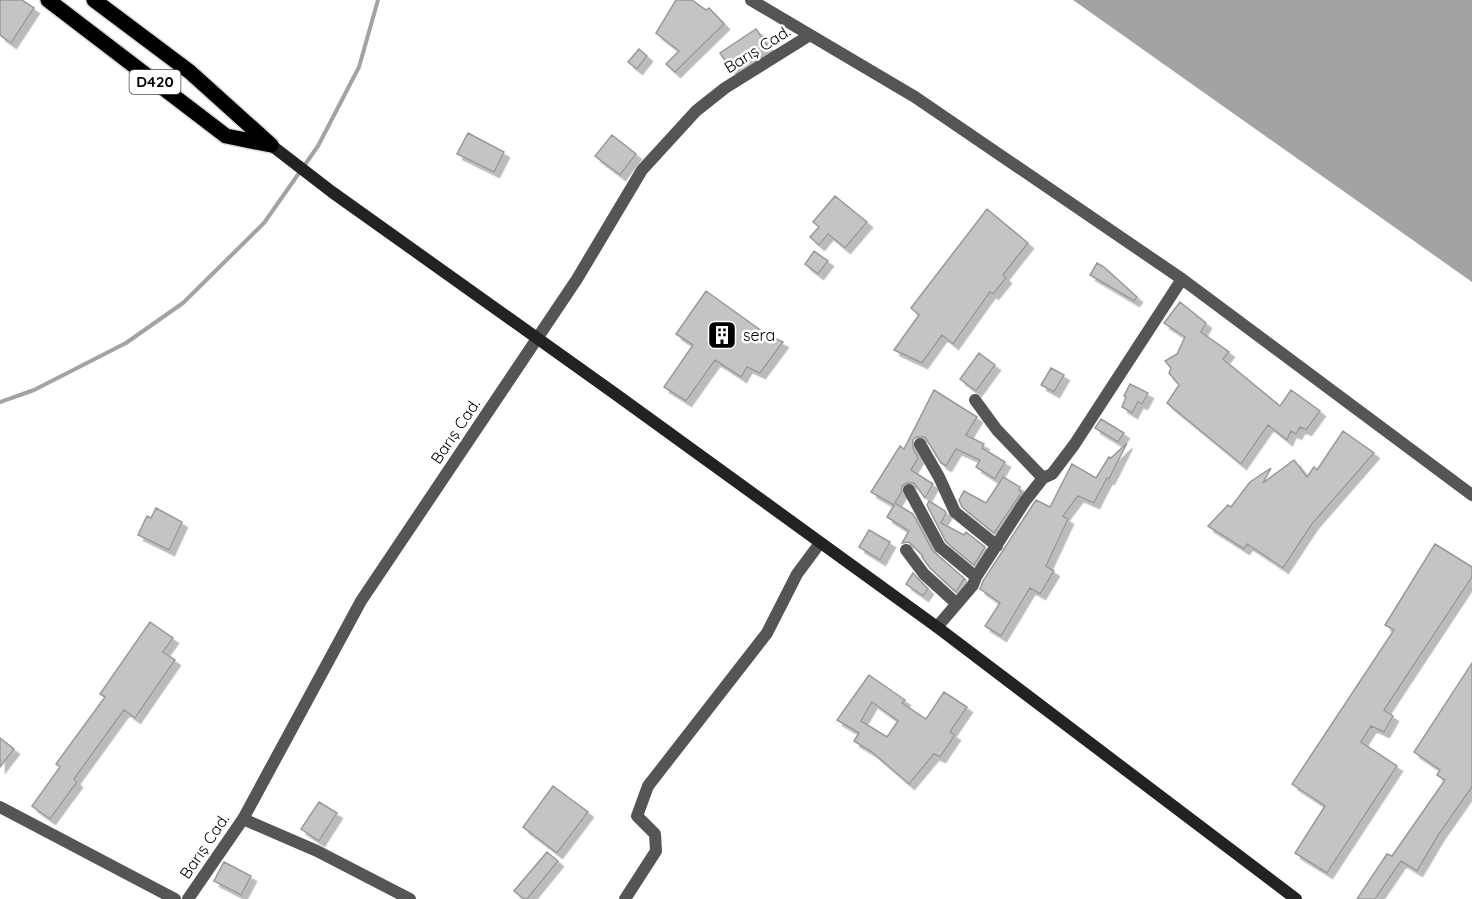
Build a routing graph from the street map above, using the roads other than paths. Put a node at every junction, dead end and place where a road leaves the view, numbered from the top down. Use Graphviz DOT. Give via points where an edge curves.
graph roads {
  1 [pos="48,0"];
  2 [pos="94,0"];
  3 [pos="751,0"];
  4 [pos="810,35"];
  5 [pos="271,145"];
  6 [pos="1182,279"];
  7 [pos="537,338"];
  8 [pos="975,400"];
  9 [pos="920,444"];
  10 [pos="1043,478"];
  11 [pos="909,490"];
  12 [pos="1472,495"];
  13 [pos="820,543"];
  14 [pos="997,546"];
  15 [pos="906,550"];
  16 [pos="976,577"];
  17 [pos="957,604"];
  18 [pos="937,627"];
  19 [pos="0,807"];
  20 [pos="243,819"];
  21 [pos="176,899"];
  22 [pos="188,899"];
  23 [pos="410,899"];
  24 [pos="625,899"];
  25 [pos="1296,899"];
  1 -- 5 [label="main road, D420" via="226,136"];
  2 -- 5 [label="main road, D420" via="190,72"];
  3 -- 4 [label="street"];
  4 -- 6 [label="street" via="915,97"];
  4 -- 7 [label="street, Barış Cad." via="725,88 696,111 642,170"];
  5 -- 7 [label="main road"];
  6 -- 10 [label="street" via="1074,445 1052,474"];
  6 -- 12 [label="street"];
  7 -- 13 [label="main road"];
  7 -- 20 [label="street, Barış Cad." via="361,602"];
  8 -- 10 [label="street" via="997,430"];
  9 -- 14 [label="street" via="955,512"];
  10 -- 14 [label="street"];
  11 -- 16 [label="street" via="940,547"];
  13 -- 18 [label="main road"];
  13 -- 24 [label="street" via="797,574 767,633 648,786 636,816 655,834 656,851"];
  14 -- 16 [label="street"];
  15 -- 17 [label="street" via="924,574"];
  16 -- 17 [label="street"];
  17 -- 18 [label="street"];
  18 -- 25 [label="main road"];
  19 -- 21 [label="street"];
  20 -- 22 [label="street, Barış Cad."];
  20 -- 23 [label="street" via="317,851"];
}
